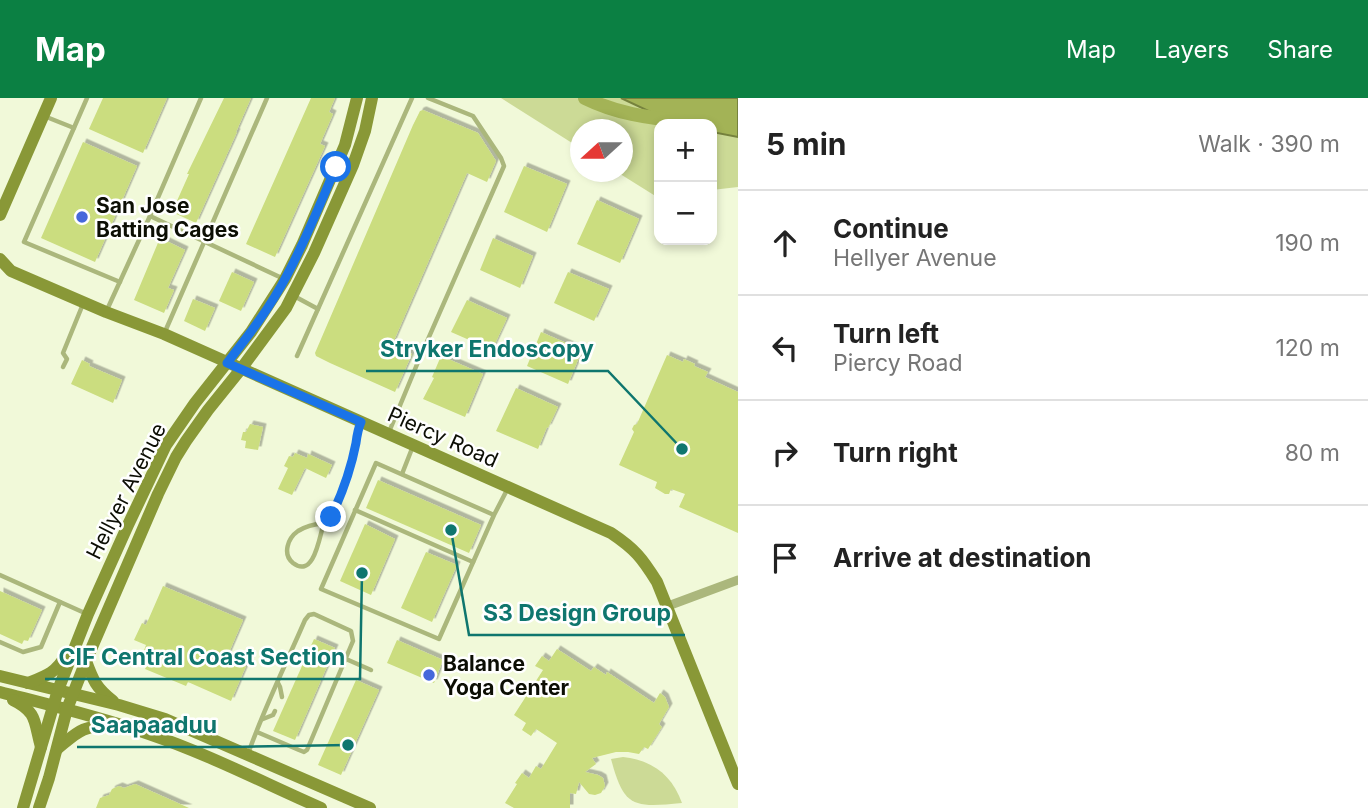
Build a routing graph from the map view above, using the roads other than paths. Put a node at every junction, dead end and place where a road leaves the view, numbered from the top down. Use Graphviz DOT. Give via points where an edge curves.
graph roads {
  1 [pos="51,98"];
  2 [pos="87,98"];
  3 [pos="201,98"];
  4 [pos="267,98"];
  5 [pos="357,98"];
  6 [pos="372,98"];
  7 [pos="412,98"];
  8 [pos="428,98"];
  9 [pos="44,116"];
  10 [pos="74,128"];
  11 [pos="0,215"];
  12 [pos="150,216"];
  13 [pos="203,241"];
  14 [pos="0,259"];
  15 [pos="285,279"];
  16 [pos="120,282"];
  17 [pos="293,295"];
  18 [pos="84,303"];
  19 [pos="318,309"];
  20 [pos="106,312"];
  21 [pos="163,334"];
  22 [pos="297,356"];
  23 [pos="227,363"];
  24 [pos="64,367"];
  25 [pos="241,369"];
  26 [pos="361,422"];
  27 [pos="388,434"];
  28 [pos="414,445"];
  29 [pos="402,474"];
  30 [pos="508,487"];
  31 [pos="355,510"];
  32 [pos="494,515"];
  33 [pos="324,523"];
  34 [pos="473,563"];
  35 [pos="0,575"];
  36 [pos="738,580"];
  37 [pos="60,602"];
  38 [pos="668,606"];
  39 [pos="88,614"];
  40 [pos="0,642"];
  41 [pos="346,659"];
  42 [pos="86,661"];
  43 [pos="371,670"];
  44 [pos="0,676"];
  45 [pos="28,683"];
  46 [pos="278,683"];
  47 [pos="58,690"];
  48 [pos="0,693"];
  49 [pos="74,694"];
  50 [pos="282,697"];
  51 [pos="53,705"];
  52 [pos="119,705"];
  53 [pos="68,709"];
  54 [pos="275,711"];
  55 [pos="262,719"];
  56 [pos="126,726"];
  57 [pos="257,732"];
  58 [pos="41,748"];
  59 [pos="56,750"];
  60 [pos="248,754"];
  61 [pos="738,784"];
  62 [pos="23,808"];
  63 [pos="39,808"];
  64 [pos="321,808"];
  65 [pos="370,808"];
  1 -- 9 [label="main road"];
  2 -- 10 [label="lane"];
  3 -- 12 [label="lane"];
  4 -- 13 [label="lane"];
  5 -- 15 [label="main road, Hellyer Avenue" via="345,145"];
  6 -- 17 [label="main road, Hellyer Avenue" via="353,165"];
  7 -- 19 [label="lane"];
  8 -- 27 [label="lane" via="473,116 504,166"];
  9 -- 10 [label="lane"];
  9 -- 11 [label="main road"];
  10 -- 16 [label="lane" via="24,242"];
  12 -- 13 [label="lane"];
  12 -- 16 [label="lane"];
  13 -- 15 [label="lane"];
  13 -- 21 [label="lane"];
  14 -- 18 [label="main road, Piercy Road" via="11,271"];
  15 -- 23 [label="main road, Hellyer Avenue"];
  16 -- 20 [label="lane"];
  17 -- 19 [label="lane"];
  17 -- 25 [label="main road, Hellyer Avenue"];
  18 -- 20 [label="main road, Piercy Road"];
  18 -- 24 [label="lane" via="63,353"];
  19 -- 22 [label="lane"];
  20 -- 21 [label="main road, Piercy Road"];
  21 -- 23 [label="main road, Piercy Road"];
  23 -- 25 [label="main road, Piercy Road"];
  23 -- 39 [label="main road, Hellyer Avenue" via="166,445"];
  25 -- 26 [label="main road, Piercy Road"];
  25 -- 42 [label="main road, Hellyer Avenue" via="176,457"];
  26 -- 27 [label="main road, Piercy Road"];
  26 -- 33 [label="lane" via="341,496"];
  27 -- 28 [label="main road, Piercy Road"];
  28 -- 29 [label="lane"];
  28 -- 30 [label="main road, Piercy Road"];
  29 -- 31 [label="lane" via="376,463"];
  29 -- 32 [label="lane"];
  30 -- 32 [label="lane"];
  30 -- 38 [label="main road, Piercy Road" via="626,543 641,556"];
  31 -- 34 [label="lane"];
  31 -- 34 [label="lane" via="321,589 439,639"];
  32 -- 34 [label="lane"];
  33 -- 33 [label="lane" via="308,564 292,562 286,548 293,536"];
  35 -- 37 [label="lane"];
  36 -- 38 [label="street"];
  37 -- 39 [label="lane"];
  37 -- 40 [label="lane" via="41,647 23,652"];
  38 -- 61 [label="main road, Piercy Road"];
  39 -- 45 [label="main road" via="60,666"];
  39 -- 47 [label="main road, Hellyer Avenue"];
  41 -- 43 [label="lane"];
  41 -- 46 [label="lane" via="353,641 351,631 309,615"];
  41 -- 57 [label="lane" via="307,750"];
  42 -- 49 [label="main road, Hellyer Avenue"];
  42 -- 52 [label="main road" via="100,692"];
  44 -- 45 [label="main road"];
  45 -- 47 [label="main road"];
  46 -- 50 [label="lane"];
  46 -- 55 [label="lane"];
  47 -- 49 [label="main road"];
  47 -- 51 [label="main road, Hellyer Avenue"];
  48 -- 51 [label="main road"];
  48 -- 58 [label="main road" via="33,716"];
  49 -- 52 [label="main road"];
  49 -- 53 [label="main road, Hellyer Avenue"];
  51 -- 53 [label="main road"];
  51 -- 58 [label="main road, Hellyer Avenue"];
  52 -- 60 [label="main road"];
  53 -- 56 [label="main road"];
  53 -- 59 [label="main road, Hellyer Avenue"];
  54 -- 55 [label="lane"];
  55 -- 57 [label="lane"];
  56 -- 59 [label="main road" via="90,726"];
  56 -- 64 [label="main road"];
  57 -- 60 [label="lane"];
  58 -- 62 [label="main road, Hellyer Avenue"];
  59 -- 63 [label="main road, Hellyer Avenue"];
  60 -- 65 [label="main road"];
}
